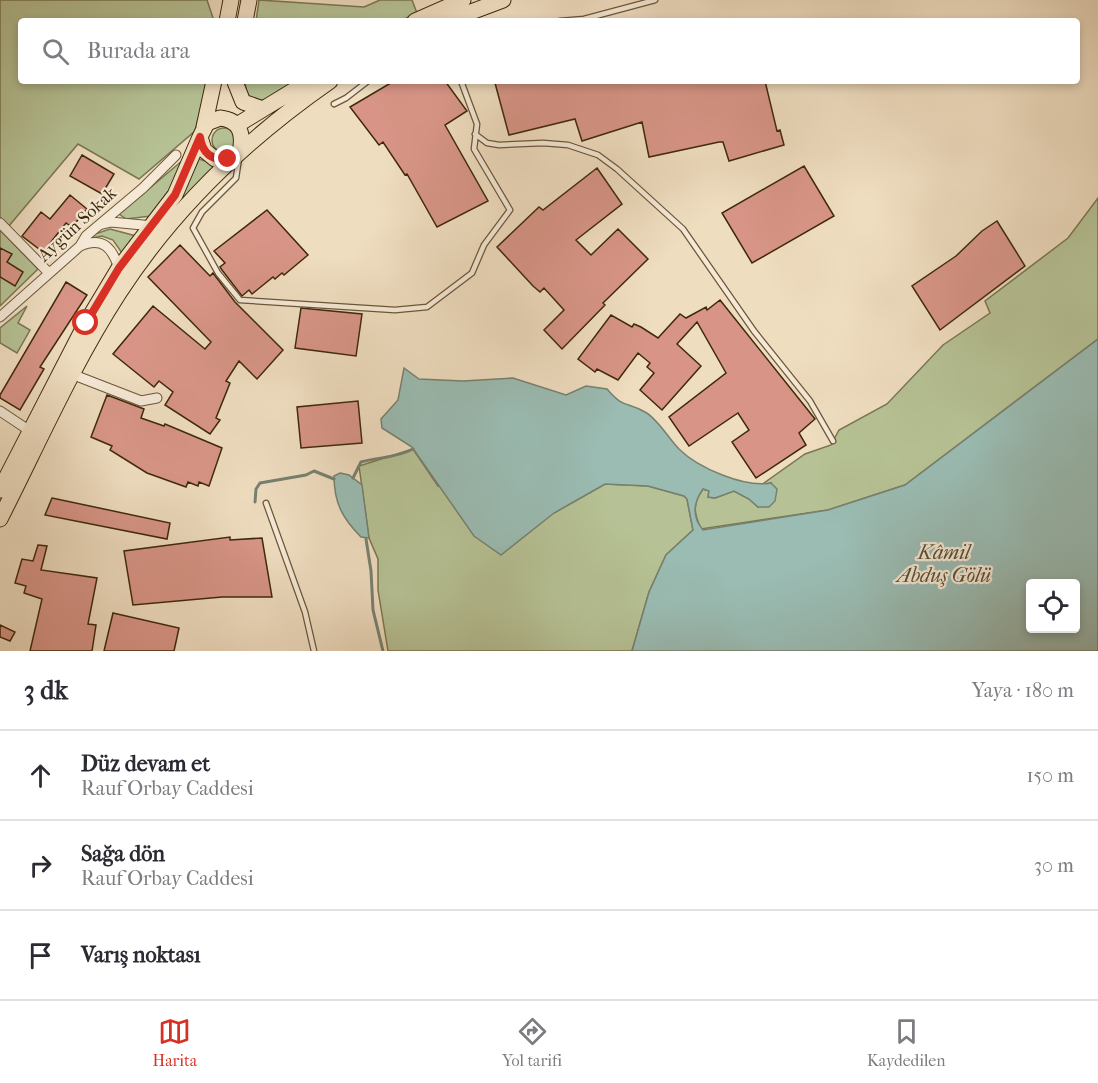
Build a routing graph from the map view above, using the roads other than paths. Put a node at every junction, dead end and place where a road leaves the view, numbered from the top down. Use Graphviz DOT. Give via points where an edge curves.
graph roads {
  1 [pos="231,0"];
  2 [pos="249,0"];
  3 [pos="463,0"];
  4 [pos="503,0"];
  5 [pos="655,0"];
  6 [pos="228,18"];
  7 [pos="246,18"];
  8 [pos="422,18"];
  9 [pos="455,18"];
  10 [pos="588,18"];
  11 [pos="213,84"];
  12 [pos="235,84"];
  13 [pos="236,84"];
  14 [pos="304,84"];
  15 [pos="326,84"];
  16 [pos="364,84"];
  17 [pos="462,84"];
  18 [pos="334,104"];
  19 [pos="263,110"];
  20 [pos="236,123"];
  21 [pos="202,132"];
  22 [pos="475,134"];
  23 [pos="238,154"];
  24 [pos="176,155"];
  25 [pos="0,223"];
  26 [pos="98,225"];
  27 [pos="153,226"];
  28 [pos="80,246"];
  29 [pos="119,268"];
  30 [pos="49,273"];
  31 [pos="0,317"];
  32 [pos="74,375"];
  33 [pos="157,398"];
  34 [pos="0,411"];
  35 [pos="30,431"];
  36 [pos="833,441"];
  37 [pos="0,490"];
  38 [pos="267,503"];
  39 [pos="0,519"];
  40 [pos="314,651"];
  1 -- 6 [label="main road"];
  2 -- 7 [label="main road"];
  3 -- 8 [label="main road"];
  4 -- 9 [label="main road"];
  5 -- 10 [label="lane"];
  11 -- 21 [label="main road"];
  12 -- 20 [label="main road"];
  13 -- 19 [label="main road" via="243,102"];
  14 -- 19 [label="main road"];
  15 -- 23 [label="main road"];
  16 -- 18 [label="lane"];
  17 -- 22 [label="lane" via="477,124"];
  19 -- 20 [label="main road"];
  20 -- 21 [label="main road" via="220,118"];
  20 -- 23 [label="main road" via="243,139"];
  21 -- 23 [label="main road" via="209,156 222,160"];
  21 -- 27 [label="main road" via="182,184"];
  22 -- 23 [label="lane" via="474,149 510,210 464,281 427,307 395,310 240,300 218,273 193,228 202,212 236,178"];
  22 -- 36 [label="lane" via="487,143 499,145 568,145 598,155 616,169 683,230 753,331 810,401"];
  23 -- 32 [label="main road" via="188,203 141,261 109,309"];
  24 -- 26 [label="street, Aygün Sokak"];
  25 -- 30 [label="street"];
  26 -- 27 [label="street" via="111,222"];
  26 -- 28 [label="street, Aygün Sokak"];
  27 -- 29 [label="main road"];
  28 -- 29 [label="street" via="104,244 113,251"];
  28 -- 30 [label="street, Aygün Sokak"];
  29 -- 35 [label="main road"];
  30 -- 31 [label="street, Aygün Sokak"];
  32 -- 33 [label="street" via="141,401"];
  32 -- 39 [label="main road"];
  34 -- 35 [label="street"];
  35 -- 37 [label="main road"];
  38 -- 40 [label="lane" via="305,612"];
}
